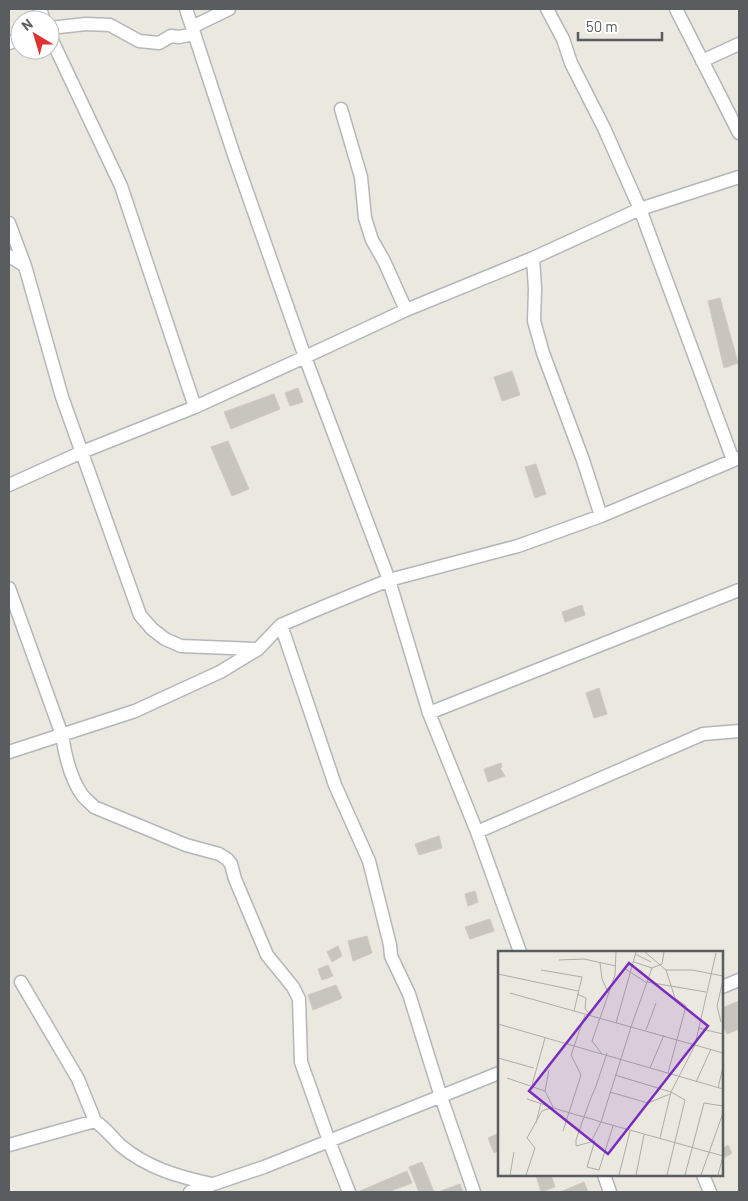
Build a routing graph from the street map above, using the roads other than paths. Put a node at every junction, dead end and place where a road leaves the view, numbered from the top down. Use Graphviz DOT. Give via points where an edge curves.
graph roads {
  1 [pos="186,9"];
  2 [pos="229,9"];
  3 [pos="547,9"];
  4 [pos="676,9"];
  5 [pos="60,27"];
  6 [pos="193,31"];
  7 [pos="739,44"];
  8 [pos="60,57"];
  9 [pos="702,61"];
  10 [pos="341,109"];
  11 [pos="739,133"];
  12 [pos="739,176"];
  13 [pos="640,209"];
  14 [pos="9,223"];
  15 [pos="9,256"];
  16 [pos="533,258"];
  17 [pos="25,266"];
  18 [pos="406,310"];
  19 [pos="305,357"];
  20 [pos="195,407"];
  21 [pos="82,452"];
  22 [pos="736,459"];
  23 [pos="9,478"];
  24 [pos="23,479"];
  25 [pos="9,485"];
  26 [pos="601,516"];
  27 [pos="389,580"];
  28 [pos="9,588"];
  29 [pos="739,590"];
  30 [pos="281,625"];
  31 [pos="258,649"];
  32 [pos="429,713"];
  33 [pos="739,731"];
  34 [pos="62,735"];
  35 [pos="9,752"];
  36 [pos="477,832"];
  37 [pos="520,951"];
  38 [pos="739,980"];
  39 [pos="21,982"];
  40 [pos="723,987"];
  41 [pos="498,1073"];
  42 [pos="441,1096"];
  43 [pos="95,1121"];
  44 [pos="329,1141"];
  45 [pos="9,1145"];
  46 [pos="603,1176"];
  47 [pos="603,1176"];
  48 [pos="703,1176"];
  49 [pos="212,1188"];
  50 [pos="190,1192"];
  51 [pos="350,1192"];
  52 [pos="474,1192"];
  53 [pos="600,1192"];
  54 [pos="610,1192"];
  55 [pos="710,1192"];
  1 -- 6 [label="street"];
  2 -- 6 [label="street"];
  3 -- 13 [label="street"];
  4 -- 9 [label="street"];
  5 -- 6 [label="street" via="110,25 139,40 159,43 171,36 179,38"];
  6 -- 19 [label="street"];
  7 -- 9 [label="street"];
  8 -- 20 [label="street" via="121,186"];
  9 -- 11 [label="street"];
  10 -- 18 [label="street" via="361,177 365,218 372,240"];
  12 -- 13 [label="street"];
  13 -- 16 [label="street"];
  13 -- 22 [label="street"];
  14 -- 17 [label="street"];
  15 -- 17 [label="street"];
  16 -- 18 [label="street"];
  16 -- 26 [label="street" via="534,322"];
  17 -- 21 [label="street" via="62,396"];
  18 -- 19 [label="street"];
  19 -- 20 [label="street"];
  19 -- 27 [label="street"];
  20 -- 21 [label="street"];
  21 -- 24 [label="street"];
  21 -- 31 [label="street" via="140,615 152,630 181,646"];
  22 -- 26 [label="street"];
  23 -- 24 [label="street"];
  24 -- 25 [label="street"];
  26 -- 27 [label="street" via="518,546"];
  27 -- 30 [label="street"];
  27 -- 32 [label="street"];
  28 -- 34 [label="street"];
  29 -- 32 [label="street"];
  30 -- 31 [label="street"];
  30 -- 42 [label="street" via="335,785 368,861 391,956 409,994"];
  31 -- 34 [label="street" via="220,672 135,711"];
  32 -- 36 [label="street"];
  33 -- 36 [label="street" via="703,734"];
  34 -- 35 [label="street"];
  34 -- 44 [label="street" via="72,775 82,795 94,807 186,846 220,854 231,864 267,954 299,999 301,1062"];
  36 -- 37 [label="street"];
  38 -- 40 [label="street"];
  39 -- 43 [label="street" via="78,1079"];
  41 -- 42 [label="street"];
  42 -- 44 [label="street"];
  42 -- 52 [label="street"];
  43 -- 45 [label="street"];
  43 -- 49 [label="street" via="121,1146 151,1166"];
  44 -- 49 [label="street"];
  44 -- 51 [label="street"];
  46 -- 53 [label="street"];
  47 -- 54 [label="street"];
  48 -- 55 [label="street"];
  49 -- 50 [label="street"];
}
